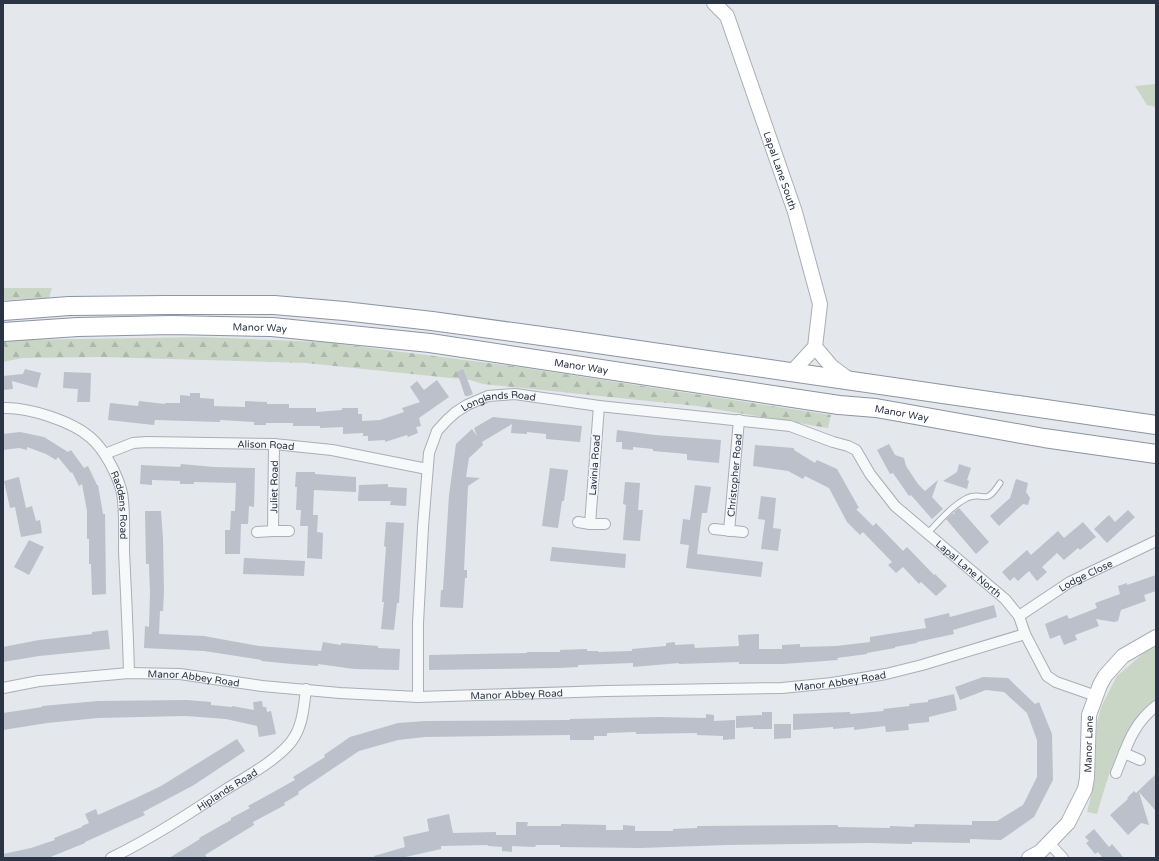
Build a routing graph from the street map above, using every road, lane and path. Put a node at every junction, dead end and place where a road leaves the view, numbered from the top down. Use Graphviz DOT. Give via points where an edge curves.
graph roads {
  1 [pos="714,3"];
  2 [pos="3,311"];
  3 [pos="3,332"];
  4 [pos="815,347"];
  5 [pos="791,373"];
  6 [pos="851,381"];
  7 [pos="599,406"];
  8 [pos="3,408"];
  9 [pos="739,420"];
  10 [pos="1156,425"];
  11 [pos="833,442"];
  12 [pos="274,444"];
  13 [pos="105,454"];
  14 [pos="1156,454"];
  15 [pos="427,469"];
  16 [pos="1000,483"];
  17 [pos="578,522"];
  18 [pos="590,524"];
  19 [pos="605,524"];
  20 [pos="714,529"];
  21 [pos="273,531"];
  22 [pos="289,531"];
  23 [pos="729,531"];
  24 [pos="257,532"];
  25 [pos="743,532"];
  26 [pos="928,533"];
  27 [pos="1156,541"];
  28 [pos="1019,616"];
  29 [pos="1025,634"];
  30 [pos="1156,636"];
  31 [pos="129,673"];
  32 [pos="3,688"];
  33 [pos="306,689"];
  34 [pos="1096,696"];
  35 [pos="418,697"];
  36 [pos="1156,706"];
  37 [pos="1124,753"];
  38 [pos="1140,760"];
  39 [pos="1116,773"];
  40 [pos="1049,843"];
  41 [pos="111,858"];
  42 [pos="1029,858"];
  43 [pos="1063,858"];
  1 -- 4 [label="street, Lapal Lane South" via="727,16 795,212 820,304"];
  2 -- 5 [label="highway" via="69,306 274,305 440,322"];
  3 -- 14 [label="highway, Manor Way" via="171,325 272,327 430,343 839,405 876,408 1044,438"];
  4 -- 5 [label="street"];
  4 -- 6 [label="street" via="832,367"];
  5 -- 6 [label="highway"];
  6 -- 10 [label="highway"];
  7 -- 9 [label="street, Longlands Road"];
  7 -- 15 [label="street, Longlands Road" via="515,394 488,396 456,412 437,431 429,453"];
  7 -- 18 [label="street, Lavinia Road"];
  8 -- 13 [label="street, Raddens Road" via="56,418 91,438"];
  9 -- 11 [label="street, Longlands Road" via="790,426"];
  9 -- 23 [label="street, Christopher Road"];
  11 -- 26 [label="street, Lapal Lane North" via="856,450 870,474 895,506"];
  12 -- 13 [label="street, Alison Road" via="147,442"];
  12 -- 15 [label="street, Alison Road" via="332,450"];
  12 -- 21 [label="street, Juliet Road"];
  13 -- 31 [label="street, Raddens Road" via="122,494"];
  15 -- 35 [label="street, Longlands Road" via="418,623"];
  16 -- 26 [label="lane" via="990,496 968,498 951,509"];
  17 -- 18 [label="street"];
  18 -- 19 [label="street"];
  20 -- 23 [label="street, Christopher Road"];
  21 -- 22 [label="street"];
  21 -- 24 [label="street"];
  23 -- 25 [label="street, Christopher Road"];
  26 -- 28 [label="street, Lapal Lane North" via="1005,599"];
  27 -- 28 [label="street, Lodge Close" via="1070,582"];
  28 -- 29 [label="street, Lapal Lane North"];
  29 -- 34 [label="street, Lapal Lane North" via="1047,676 1056,682"];
  29 -- 35 [label="street, Manor Abbey Road" via="886,674 804,686"];
  30 -- 34 [label="street, Manor Lane" via="1123,656 1105,676"];
  31 -- 32 [label="street, Manor Abbey Road" via="39,681"];
  31 -- 33 [label="street, Manor Abbey Road" via="180,674 262,686"];
  33 -- 35 [label="street, Manor Abbey Road"];
  33 -- 41 [label="street, Hiplands Road" via="303,715 295,736 269,762 156,834"];
  34 -- 40 [label="street, Manor Lane" via="1089,715 1085,789 1068,823"];
  36 -- 37 [label="street" via="1134,730"];
  37 -- 38 [label="street"];
  37 -- 39 [label="street"];
  40 -- 42 [label="street, Manor Lane"];
  40 -- 43 [label="street"];
}
